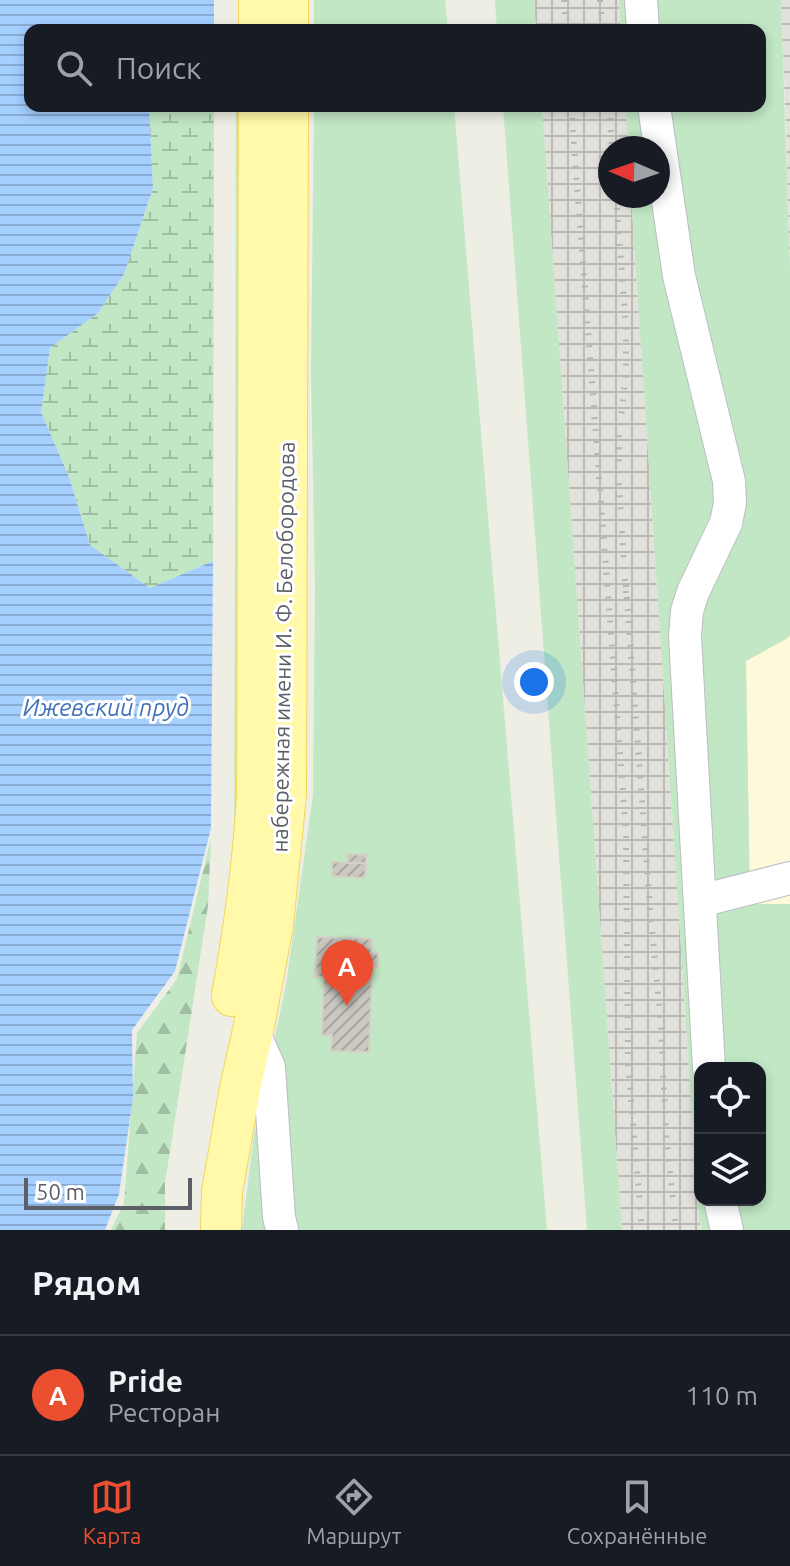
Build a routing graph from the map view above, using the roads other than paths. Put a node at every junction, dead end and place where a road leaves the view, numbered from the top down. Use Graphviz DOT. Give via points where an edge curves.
graph roads {
  1 [pos="259,0"];
  2 [pos="288,0"];
  3 [pos="641,0"];
  4 [pos="259,24"];
  5 [pos="288,24"];
  6 [pos="643,24"];
  7 [pos="259,112"];
  8 [pos="288,112"];
  9 [pos="655,112"];
  10 [pos="790,878"];
  11 [pos="700,901"];
  12 [pos="253,1031"];
  13 [pos="709,1062"];
  14 [pos="721,1206"];
  15 [pos="195,1230"];
  16 [pos="221,1230"];
  17 [pos="282,1230"];
  18 [pos="727,1230"];
  1 -- 4 [label="main road"];
  2 -- 5 [label="main road"];
  3 -- 6 [label="lane"];
  7 -- 15 [label="main road, набережная имени И. Ф. Белобородова" via="257,796 245,922 201,1158"];
  8 -- 12 [label="main road, набережная имени И. Ф. Белобородова" via="286,794 273,924"];
  9 -- 11 [label="lane" via="679,276 729,481 726,523 693,592 685,636"];
  10 -- 11 [label="lane"];
  11 -- 13 [label="lane"];
  12 -- 16 [label="main road, набережная имени И. Ф. Белобородова" via="222,1192"];
  12 -- 17 [label="lane" via="269,1067"];
  14 -- 18 [label="lane"];
}
